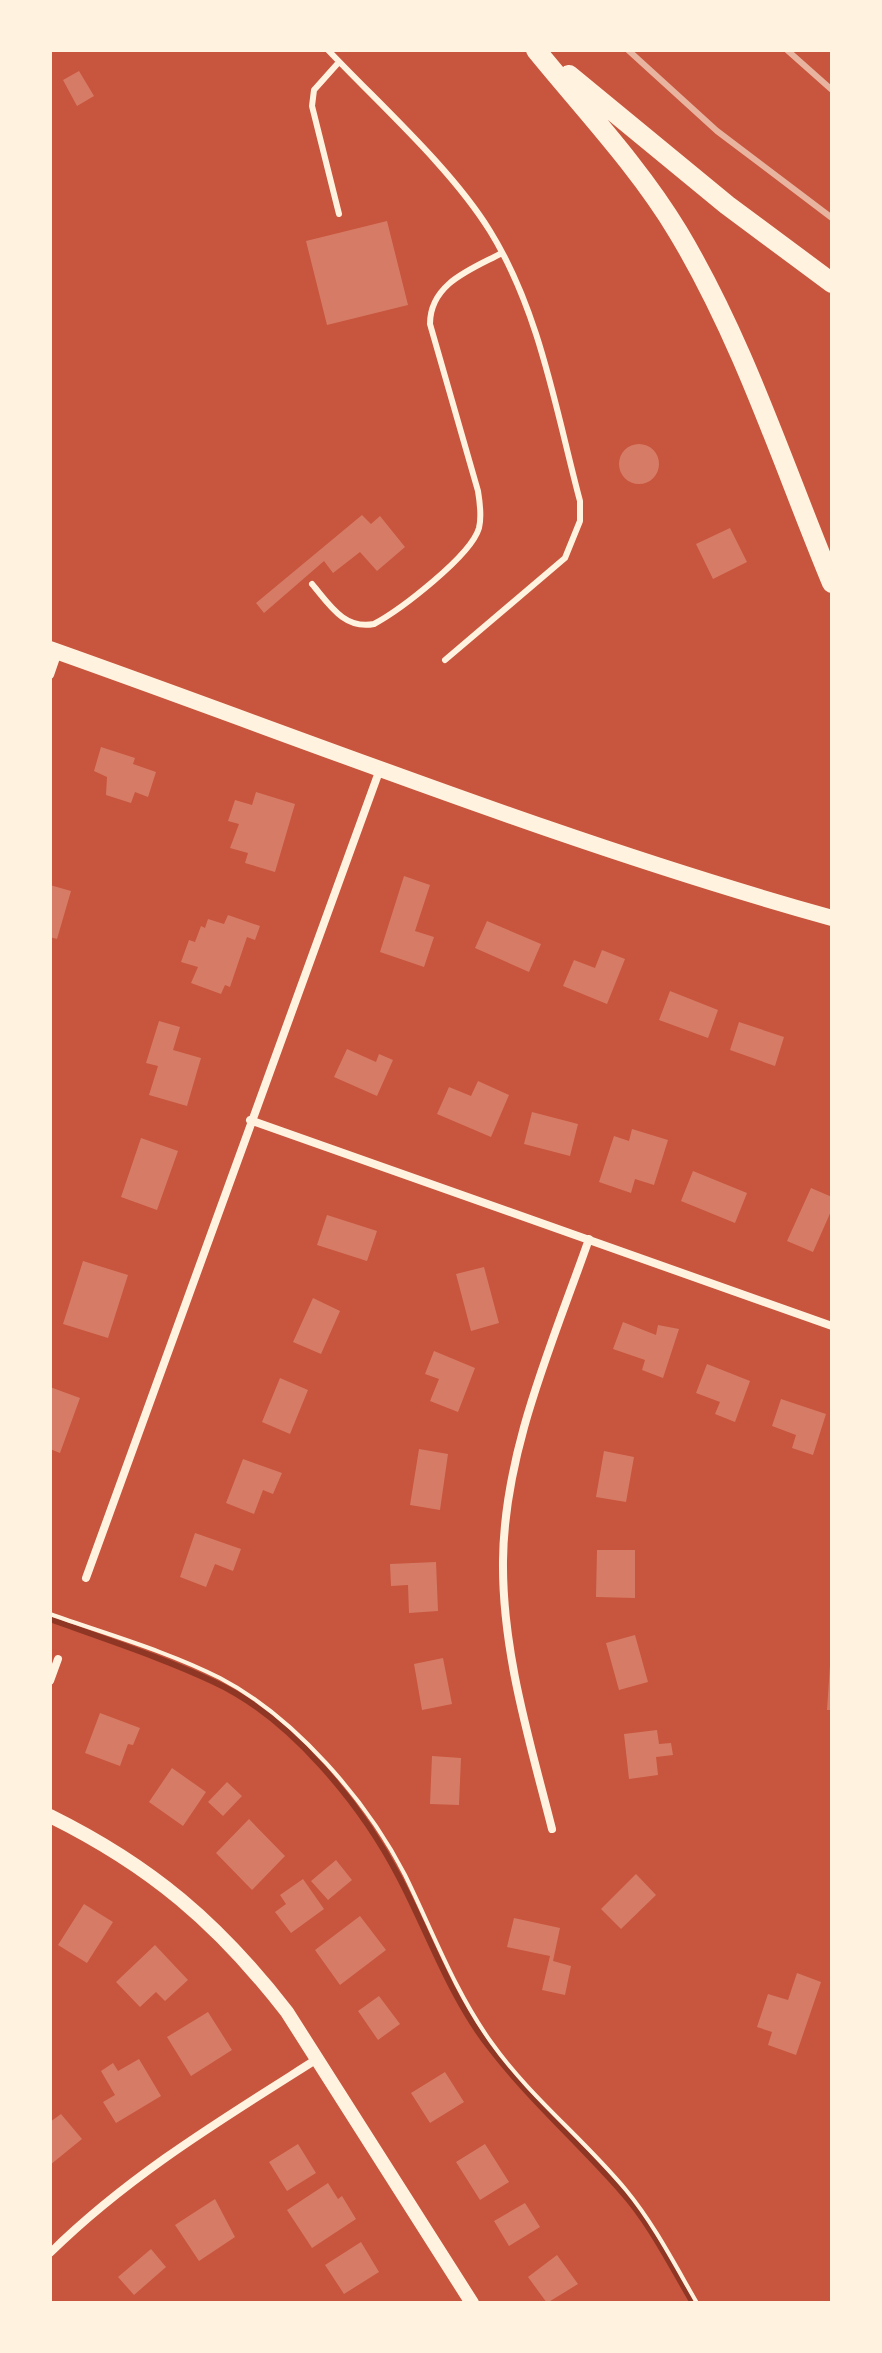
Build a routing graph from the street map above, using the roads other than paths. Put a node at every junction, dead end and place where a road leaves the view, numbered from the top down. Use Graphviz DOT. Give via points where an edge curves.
graph roads {
  1 [pos="328,50"];
  2 [pos="537,50"];
  3 [pos="339,62"];
  4 [pos="339,214"];
  5 [pos="502,253"];
  6 [pos="832,283"];
  7 [pos="832,583"];
  8 [pos="312,584"];
  9 [pos="54,651"];
  10 [pos="445,660"];
  11 [pos="50,675"];
  12 [pos="380,768"];
  13 [pos="832,918"];
  14 [pos="250,1120"];
  15 [pos="589,1239"];
  16 [pos="832,1326"];
  17 [pos="86,1578"];
  18 [pos="58,1659"];
  19 [pos="50,1681"];
  20 [pos="50,1816"];
  21 [pos="552,1829"];
  22 [pos="318,2059"];
  23 [pos="50,2253"];
  24 [pos="472,2303"];
  1 -- 3 [label="lane"];
  2 -- 6 [label="highway"];
  2 -- 7 [label="highway" via="677,230 746,365"];
  3 -- 4 [label="lane" via="314,90 312,106"];
  3 -- 5 [label="lane" via="462,192"];
  5 -- 8 [label="lane" via="450,283 430,310 478,491 480,516 473,540 374,624 344,620"];
  5 -- 10 [label="lane" via="528,310 580,501 575,541 549,573"];
  9 -- 11 [label="street"];
  9 -- 12 [label="main road"];
  12 -- 13 [label="main road" via="733,891"];
  12 -- 14 [label="street"];
  14 -- 15 [label="street"];
  14 -- 17 [label="street"];
  15 -- 16 [label="street"];
  15 -- 21 [label="street" via="534,1396 514,1473 503,1561 512,1663"];
  18 -- 19 [label="street"];
  20 -- 22 [label="street" via="145,1869 212,1924 279,2001"];
  22 -- 23 [label="street" via="162,2159"];
  22 -- 24 [label="street"];
}
